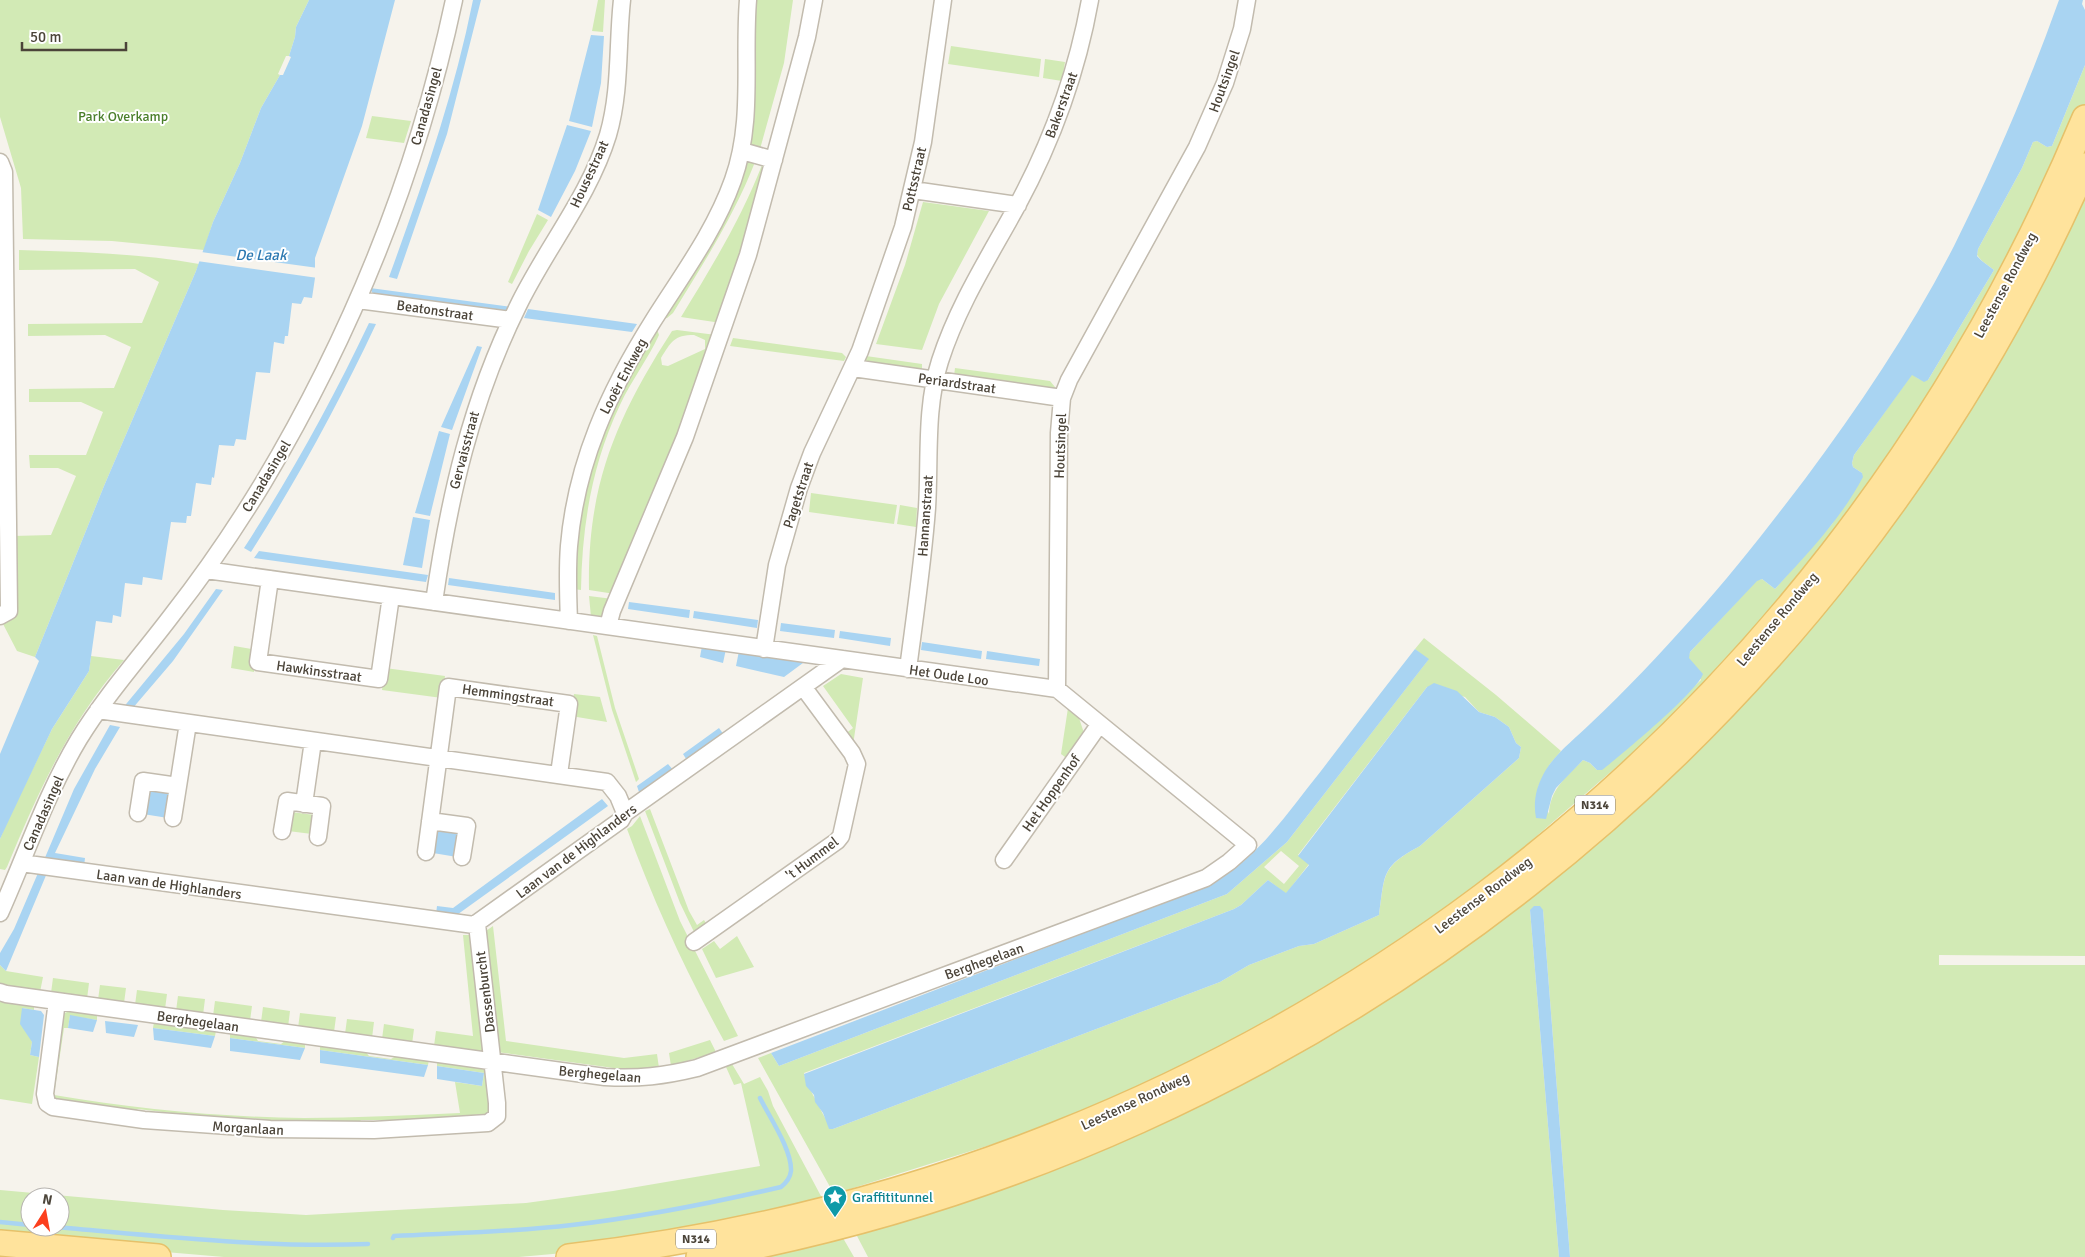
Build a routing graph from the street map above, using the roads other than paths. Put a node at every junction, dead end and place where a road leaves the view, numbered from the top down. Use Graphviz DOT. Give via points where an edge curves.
graph roads {
  1 [pos="454,0"];
  2 [pos="622,0"];
  3 [pos="748,0"];
  4 [pos="814,0"];
  5 [pos="944,0"];
  6 [pos="1090,0"];
  7 [pos="1247,0"];
  8 [pos="2085,118"];
  9 [pos="742,151"];
  10 [pos="774,160"];
  11 [pos="0,162"];
  12 [pos="2085,166"];
  13 [pos="913,190"];
  14 [pos="1018,205"];
  15 [pos="2,267"];
  16 [pos="358,300"];
  17 [pos="519,304"];
  18 [pos="511,320"];
  19 [pos="860,351"];
  20 [pos="940,363"];
  21 [pos="853,368"];
  22 [pos="936,380"];
  23 [pos="1062,398"];
  24 [pos="4,455"];
  25 [pos="206,570"];
  26 [pos="270,579"];
  27 [pos="391,596"];
  28 [pos="434,602"];
  29 [pos="0,616"];
  30 [pos="569,621"];
  31 [pos="608,626"];
  32 [pos="764,649"];
  33 [pos="842,659"];
  34 [pos="908,669"];
  35 [pos="804,688"];
  36 [pos="1057,689"];
  37 [pos="98,710"];
  38 [pos="188,723"];
  39 [pos="1100,725"];
  40 [pos="313,741"];
  41 [pos="439,758"];
  42 [pos="559,774"];
  43 [pos="178,786"];
  44 [pos="304,804"];
  45 [pos="626,812"];
  46 [pos="138,813"];
  47 [pos="173,818"];
  48 [pos="430,821"];
  49 [pos="282,831"];
  50 [pos="318,837"];
  51 [pos="426,852"];
  52 [pos="462,857"];
  53 [pos="1004,860"];
  54 [pos="21,863"];
  55 [pos="0,913"];
  56 [pos="477,924"];
  57 [pos="694,942"];
  58 [pos="0,992"];
  59 [pos="58,1001"];
  60 [pos="494,1061"];
  61 [pos="854,1213"];
  62 [pos="825,1221"];
  63 [pos="0,1242"];
  64 [pos="158,1257"];
  65 [pos="569,1257"];
  66 [pos="699,1257"];
  1 -- 16 [label="street, Canadasingel" via="417,140"];
  2 -- 17 [label="street, Housestraat" via="617,90 603,150 589,182"];
  3 -- 9 [label="street, Looër Enkweg" via="746,120"];
  4 -- 10 [label="street"];
  5 -- 13 [label="street, Pottsstraat"];
  6 -- 14 [label="street, Bakerstraat" via="1077,61 1056,125"];
  7 -- 23 [label="street, Houtsingel" via="1225,82 1197,147"];
  8 -- 61 [label="main road, Leestense Rondweg / N314" via="2036,227 1995,307 1885,482 1761,640 1686,720 1598,802 1514,872 1436,930 1350,987 1248,1046 1141,1099 1054,1137"];
  9 -- 10 [label="street"];
  9 -- 30 [label="street, Looër Enkweg" via="718,216 614,387 595,432 579,483 571,532"];
  10 -- 31 [label="street" via="748,255 694,412"];
  11 -- 15 [label="street" via="4,172"];
  12 -- 61 [label="main road, Leestense Rondweg / N314" via="2039,264 1991,351 1934,443 1868,537 1747,683 1666,765 1585,838 1485,918 1411,970 1257,1063 1168,1108 991,1181"];
  13 -- 14 [label="street"];
  13 -- 19 [label="street, Pottsstraat" via="891,265"];
  14 -- 20 [label="street, Bakerstraat" via="966,296"];
  15 -- 24 [label="street"];
  16 -- 18 [label="street, Beatonstraat"];
  16 -- 25 [label="street, Canadasingel" via="284,446"];
  17 -- 18 [label="street, Gervaisstraat"];
  18 -- 28 [label="street, Gervaisstraat" via="486,377 467,436 447,520"];
  19 -- 21 [label="street, Pagetstraat"];
  20 -- 22 [label="street, Hannanstraat"];
  21 -- 22 [label="street, Periardstraat"];
  21 -- 32 [label="street, Pagetstraat" via="812,453 791,512 777,565"];
  22 -- 23 [label="street, Periardstraat"];
  22 -- 34 [label="street, Hannanstraat" via="931,408 925,531"];
  23 -- 36 [label="street, Houtsingel"];
  24 -- 29 [label="street" via="9,611"];
  25 -- 26 [label="street"];
  25 -- 37 [label="street, Canadasingel"];
  26 -- 27 [label="street"];
  26 -- 27 [label="street, Hawkinsstraat" via="258,662 379,679"];
  27 -- 28 [label="street"];
  28 -- 30 [label="street"];
  30 -- 31 [label="street"];
  31 -- 32 [label="street"];
  32 -- 33 [label="street"];
  33 -- 34 [label="street, Het Oude Loo"];
  33 -- 35 [label="street, Laan van de Highlanders"];
  34 -- 36 [label="street, Het Oude Loo"];
  35 -- 45 [label="street, Laan van de Highlanders"];
  35 -- 57 [label="street, 't Hummel" via="857,764 841,836 837,842"];
  36 -- 39 [label="street"];
  37 -- 38 [label="street"];
  37 -- 54 [label="street, Canadasingel" via="62,769"];
  38 -- 40 [label="street"];
  38 -- 43 [label="street"];
  39 -- 53 [label="street, Het Hoppenhof"];
  39 -- 60 [label="street, Berghegelaan" via="1248,844 1206,878 697,1068 635,1079"];
  40 -- 41 [label="street"];
  40 -- 44 [label="street"];
  41 -- 42 [label="street"];
  41 -- 42 [label="street, Hemmingstraat" via="448,686 569,704"];
  41 -- 48 [label="street, Hemmingstraat"];
  42 -- 45 [label="street" via="607,782"];
  43 -- 46 [label="street" via="143,781"];
  43 -- 47 [label="street"];
  44 -- 49 [label="street" via="286,801"];
  44 -- 50 [label="street" via="322,806"];
  45 -- 56 [label="street, Laan van de Highlanders" via="621,820"];
  48 -- 51 [label="street, Hemmingstraat"];
  48 -- 52 [label="street" via="467,826"];
  54 -- 55 [label="street, Canadasingel"];
  54 -- 56 [label="street, Laan van de Highlanders"];
  56 -- 60 [label="street, Dassenburcht"];
  58 -- 59 [label="street, Berghegelaan"];
  59 -- 60 [label="street, Berghegelaan"];
  59 -- 60 [label="street, Morganlaan" via="45,1086 47,1103 59,1109 101,1115 289,1130 480,1125 492,1122 497,1116"];
  61 -- 62 [label="main road, Leestense Rondweg / N314"];
  62 -- 65 [label="main road, Leestense Rondweg / N314"];
  62 -- 66 [label="main road, Leestense Rondweg / N314"];
  63 -- 64 [label="main road"];
}
